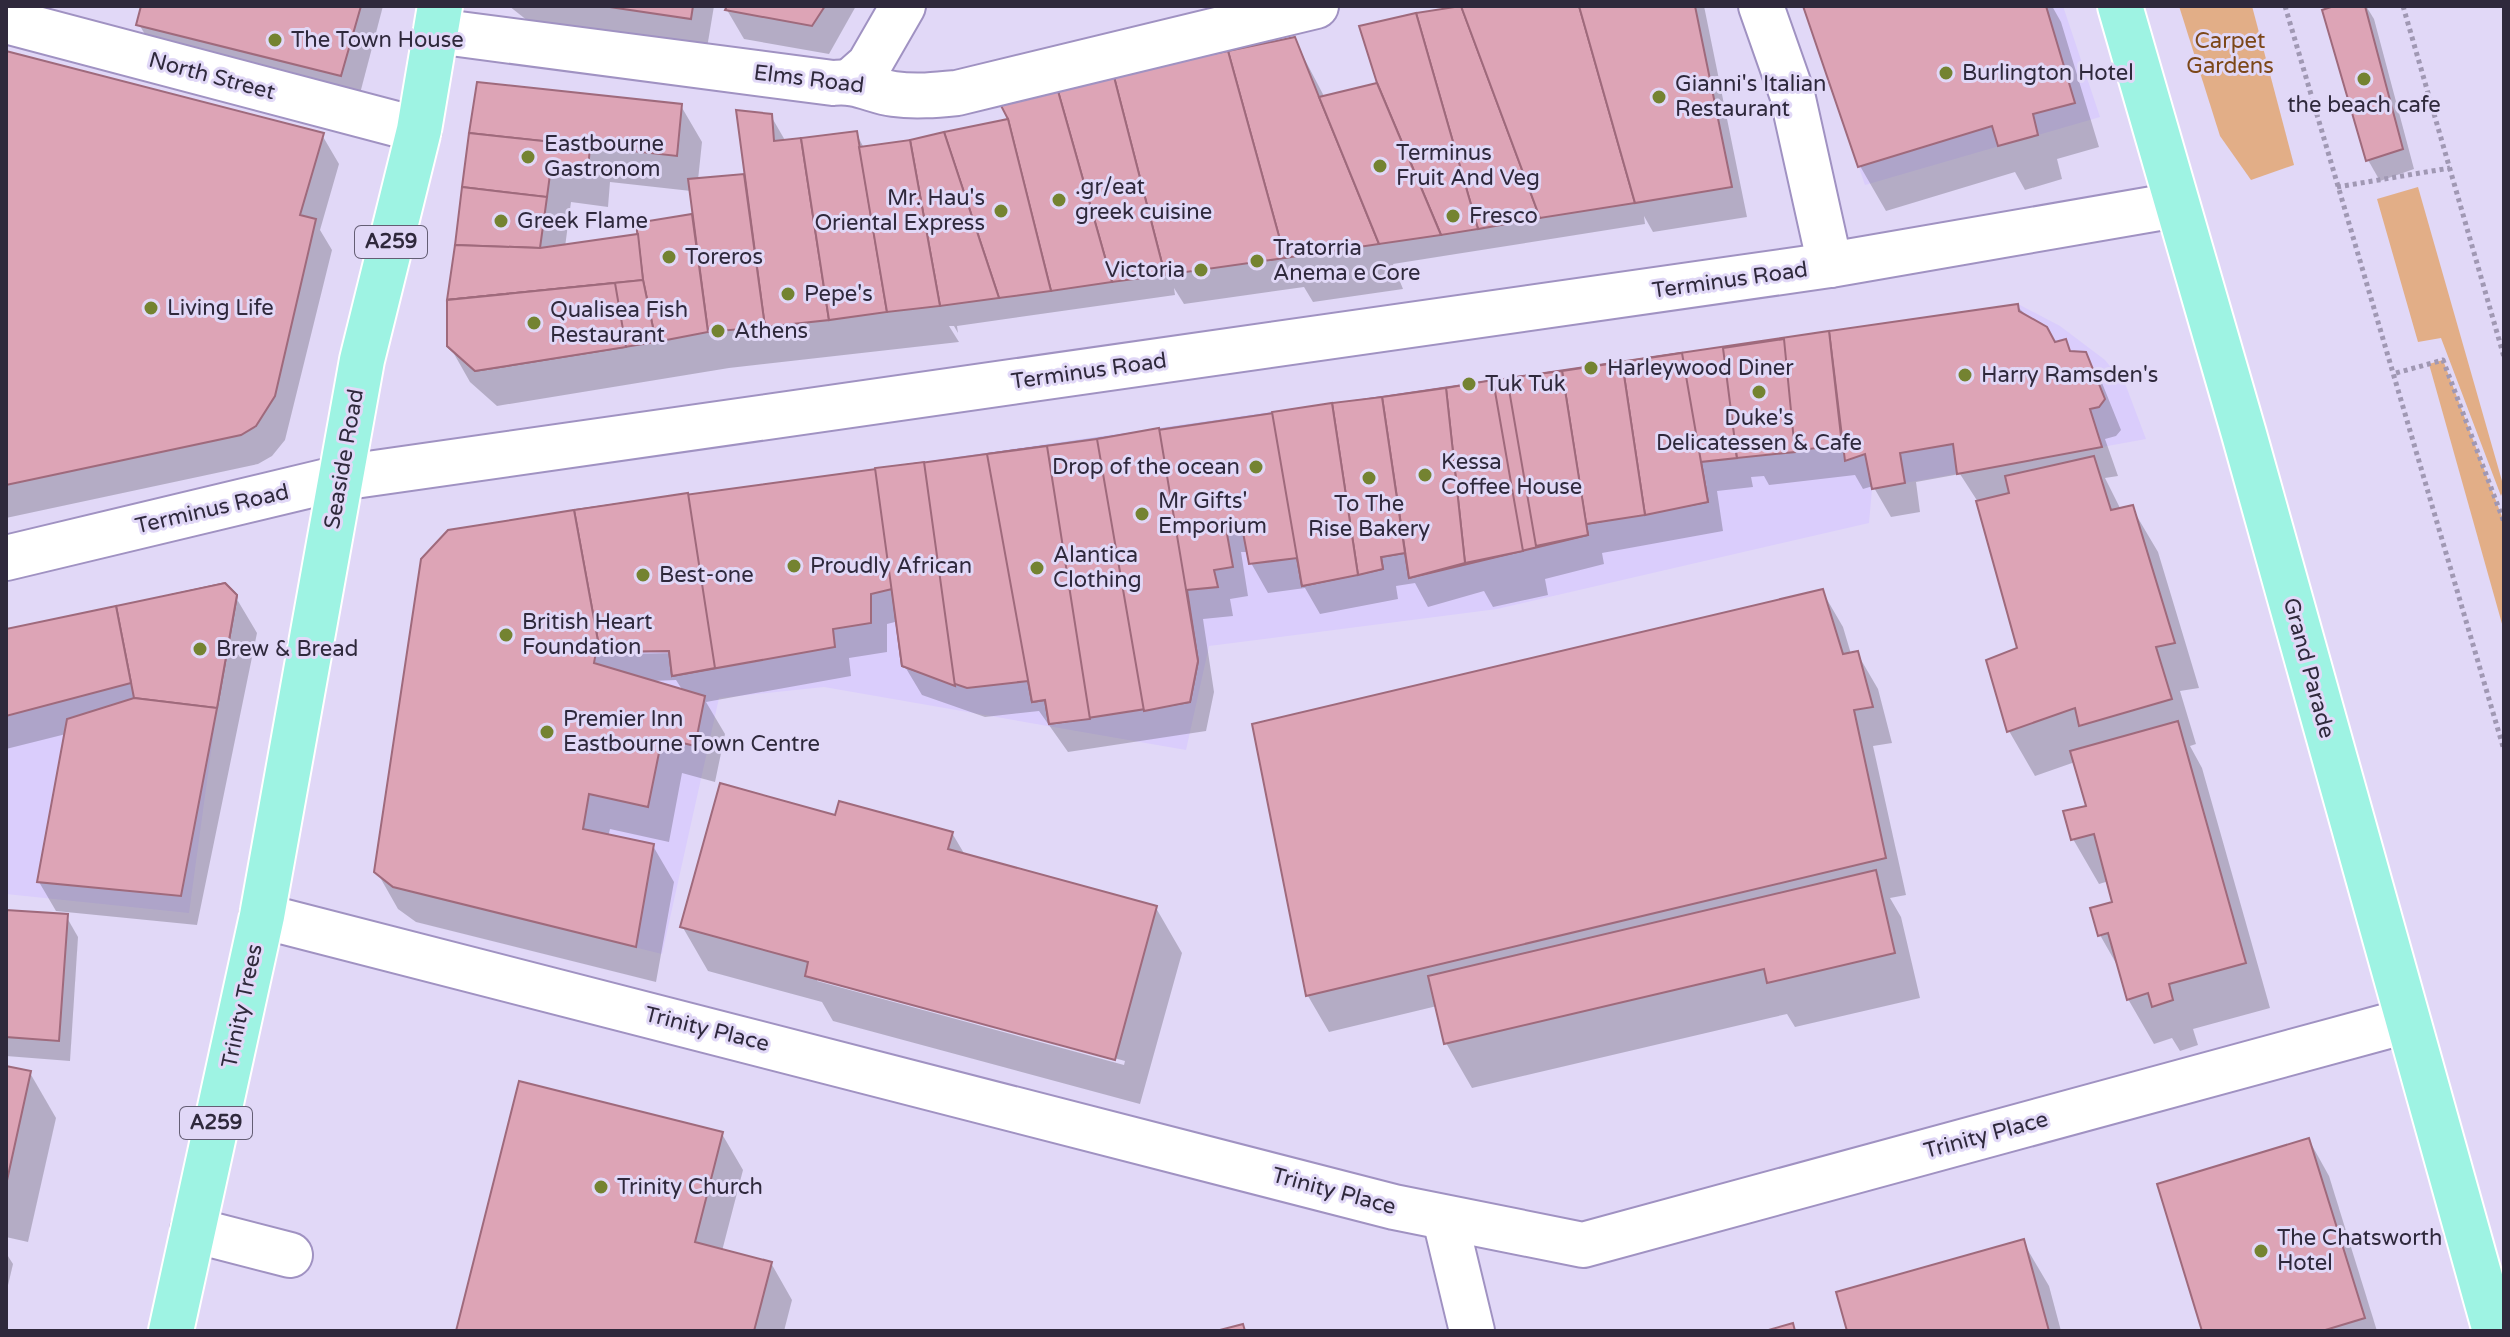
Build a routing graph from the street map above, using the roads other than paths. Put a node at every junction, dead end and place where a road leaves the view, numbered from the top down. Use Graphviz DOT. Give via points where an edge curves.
graph roads {
  1 [pos="903,6"];
  2 [pos="1316,6"];
  3 [pos="1761,6"];
  4 [pos="2120,6"];
  5 [pos="438,18"];
  6 [pos="6,21"];
  7 [pos="852,80"];
  8 [pos="419,130"];
  9 [pos="2176,205"];
  10 [pos="1830,265"];
  11 [pos="340,478"];
  12 [pos="6,558"];
  13 [pos="262,916"];
  14 [pos="2406,1021"];
  15 [pos="1445,1219"];
  16 [pos="193,1230"];
  17 [pos="290,1255"];
  18 [pos="171,1331"];
  19 [pos="1472,1331"];
  20 [pos="2495,1331"];
  1 -- 7 [label="street" via="869,65"];
  2 -- 7 [label="street, Elms Road" via="957,93 892,94"];
  3 -- 10 [label="street" via="1792,94"];
  4 -- 9 [label="main road, Grand Parade"];
  5 -- 7 [label="street, Elms Road" via="833,83"];
  5 -- 8 [label="main road, Seaside Road / A259"];
  6 -- 8 [label="street, North Street"];
  8 -- 11 [label="main road, Seaside Road / A259" via="362,360"];
  9 -- 10 [label="street, Terminus Road"];
  9 -- 14 [label="main road, Grand Parade"];
  10 -- 11 [label="street, Terminus Road"];
  11 -- 12 [label="street, Terminus Road"];
  11 -- 13 [label="main road, Seaside Road / A259"];
  13 -- 15 [label="street, Trinity Place"];
  13 -- 16 [label="main road, Trinity Trees / A259"];
  14 -- 15 [label="street, Trinity Place" via="1583,1245"];
  14 -- 20 [label="main road, Grand Parade"];
  15 -- 19 [label="street"];
  16 -- 17 [label="street"];
  16 -- 18 [label="main road, Trinity Trees / A259"];
}
